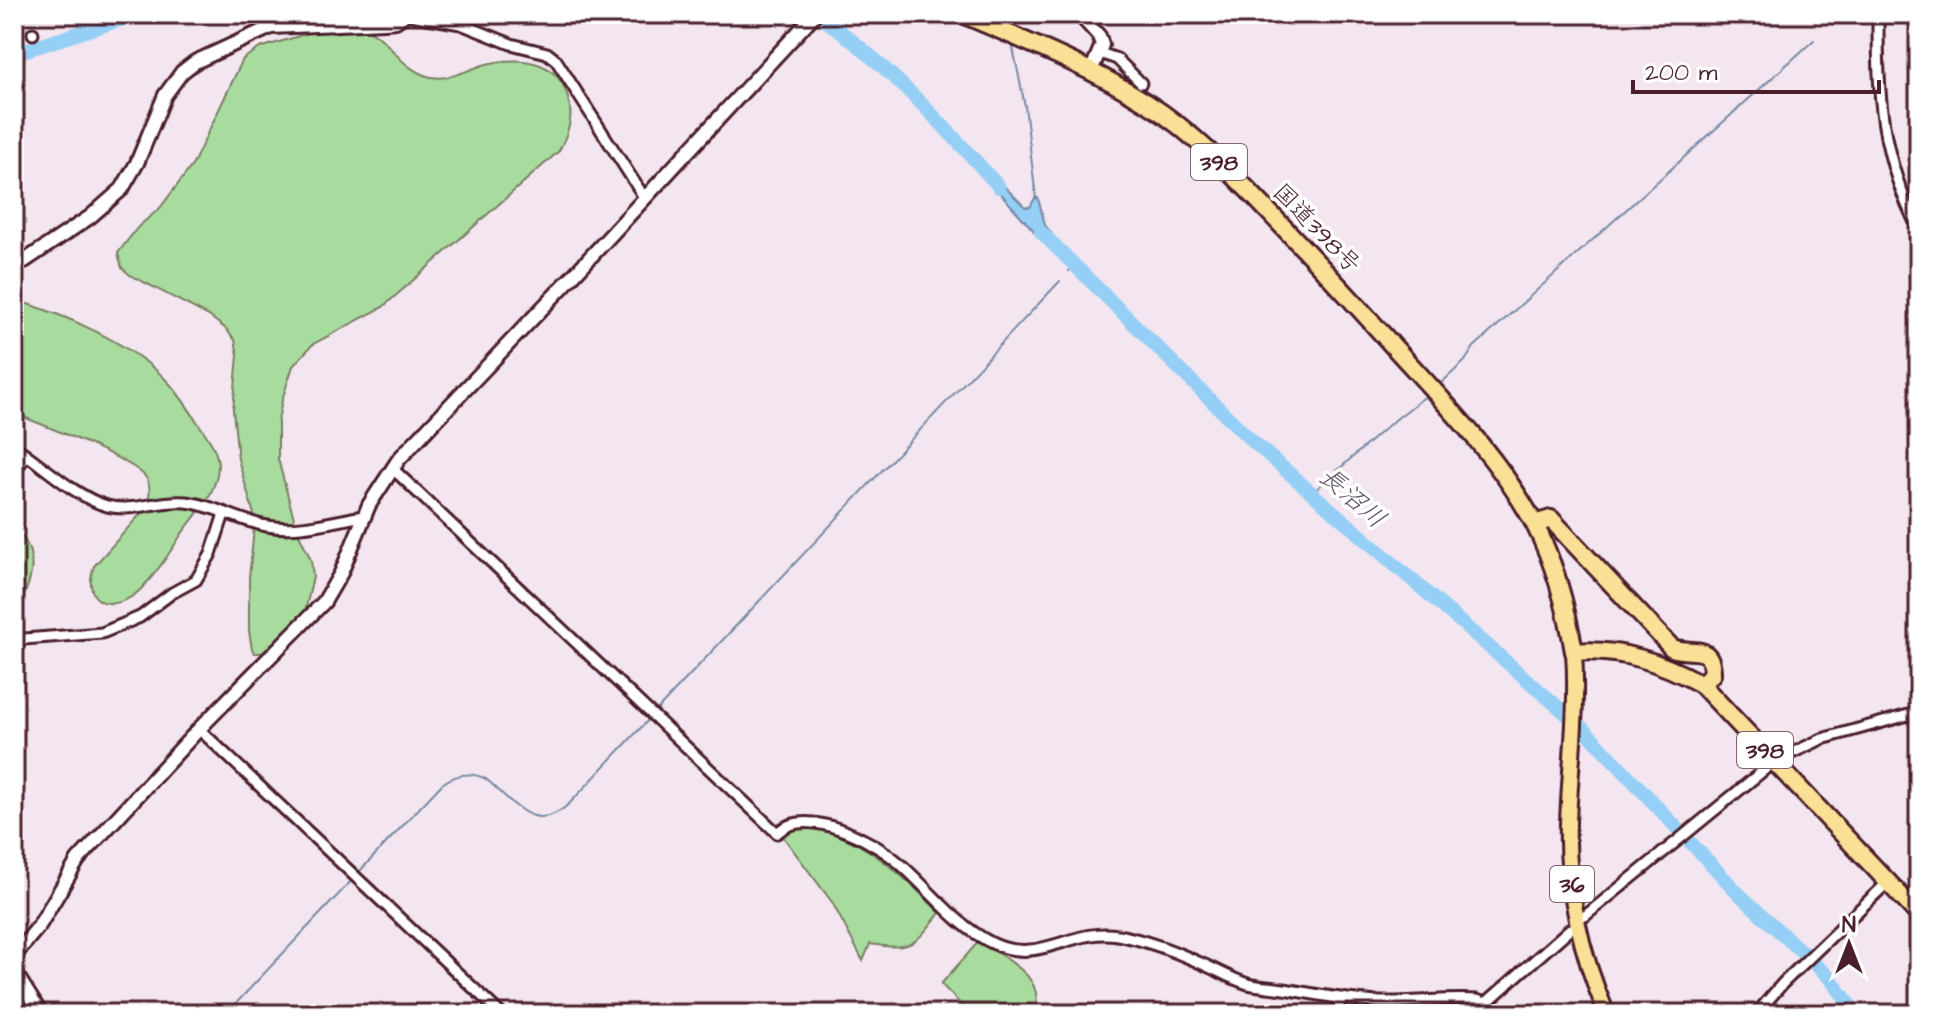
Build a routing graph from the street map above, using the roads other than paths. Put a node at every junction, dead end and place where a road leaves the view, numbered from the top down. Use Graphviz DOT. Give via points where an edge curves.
graph roads {
  1 [pos="405,14"];
  2 [pos="962,14"];
  3 [pos="1079,14"];
  4 [pos="1878,14"];
  5 [pos="811,18"];
  6 [pos="1100,53"];
  7 [pos="1091,71"];
  8 [pos="1141,83"];
  9 [pos="644,197"];
  10 [pos="1919,230"];
  11 [pos="14,268"];
  12 [pos="14,446"];
  13 [pos="27,455"];
  14 [pos="392,468"];
  15 [pos="14,471"];
  16 [pos="224,514"];
  17 [pos="364,516"];
  18 [pos="1535,524"];
  19 [pos="14,644"];
  20 [pos="1574,652"];
  21 [pos="1701,684"];
  22 [pos="1919,712"];
  23 [pos="199,729"];
  24 [pos="1775,761"];
  25 [pos="1888,882"];
  26 [pos="1919,915"];
  27 [pos="1585,916"];
  28 [pos="1570,929"];
  29 [pos="14,956"];
  30 [pos="14,971"];
  31 [pos="1341,999"];
  32 [pos="1486,1003"];
  33 [pos="41,1014"];
  34 [pos="501,1014"];
  35 [pos="1335,1014"];
  36 [pos="1501,1014"];
  37 [pos="1607,1014"];
  38 [pos="1756,1014"];
  1 -- 9 [label="street" via="461,24 547,53"];
  1 -- 11 [label="street" via="396,21 271,27 195,62 165,95 122,189"];
  2 -- 7 [label="highway, 国道398号 / 398"];
  3 -- 6 [label="street" via="1099,36"];
  4 -- 10 [label="street" via="1886,143 1900,192"];
  5 -- 9 [label="street"];
  6 -- 7 [label="street"];
  6 -- 8 [label="street" via="1117,59"];
  7 -- 18 [label="highway, 国道398号 / 398" via="1148,103 1219,161 1441,398"];
  9 -- 14 [label="street"];
  12 -- 13 [label="street"];
  13 -- 15 [label="street"];
  13 -- 16 [label="street" via="108,506 182,502"];
  14 -- 17 [label="street"];
  14 -- 31 [label="street" via="777,833 784,826 812,821 862,841 897,862 972,931 1009,950 1028,952 1082,936 1118,935 1177,953 1241,982"];
  16 -- 17 [label="street" via="292,528"];
  16 -- 19 [label="street" via="196,580 140,617 102,633"];
  17 -- 23 [label="street" via="324,602"];
  18 -- 20 [label="highway, 国道398号 / 398"];
  18 -- 21 [label="highway" via="1551,519 1672,648 1707,655 1712,674"];
  20 -- 21 [label="highway, 398" via="1629,655"];
  20 -- 37 [label="main road, 36" via="1568,826 1574,904"];
  21 -- 24 [label="highway, 398"];
  22 -- 24 [label="street" via="1822,739"];
  23 -- 29 [label="street" via="78,860 39,926"];
  23 -- 34 [label="street"];
  24 -- 25 [label="highway, 398"];
  24 -- 27 [label="street"];
  25 -- 26 [label="highway, 398"];
  25 -- 38 [label="street"];
  28 -- 32 [label="street"];
  30 -- 33 [label="street"];
  31 -- 32 [label="street"];
  31 -- 35 [label="street"];
  32 -- 36 [label="street"];
}
